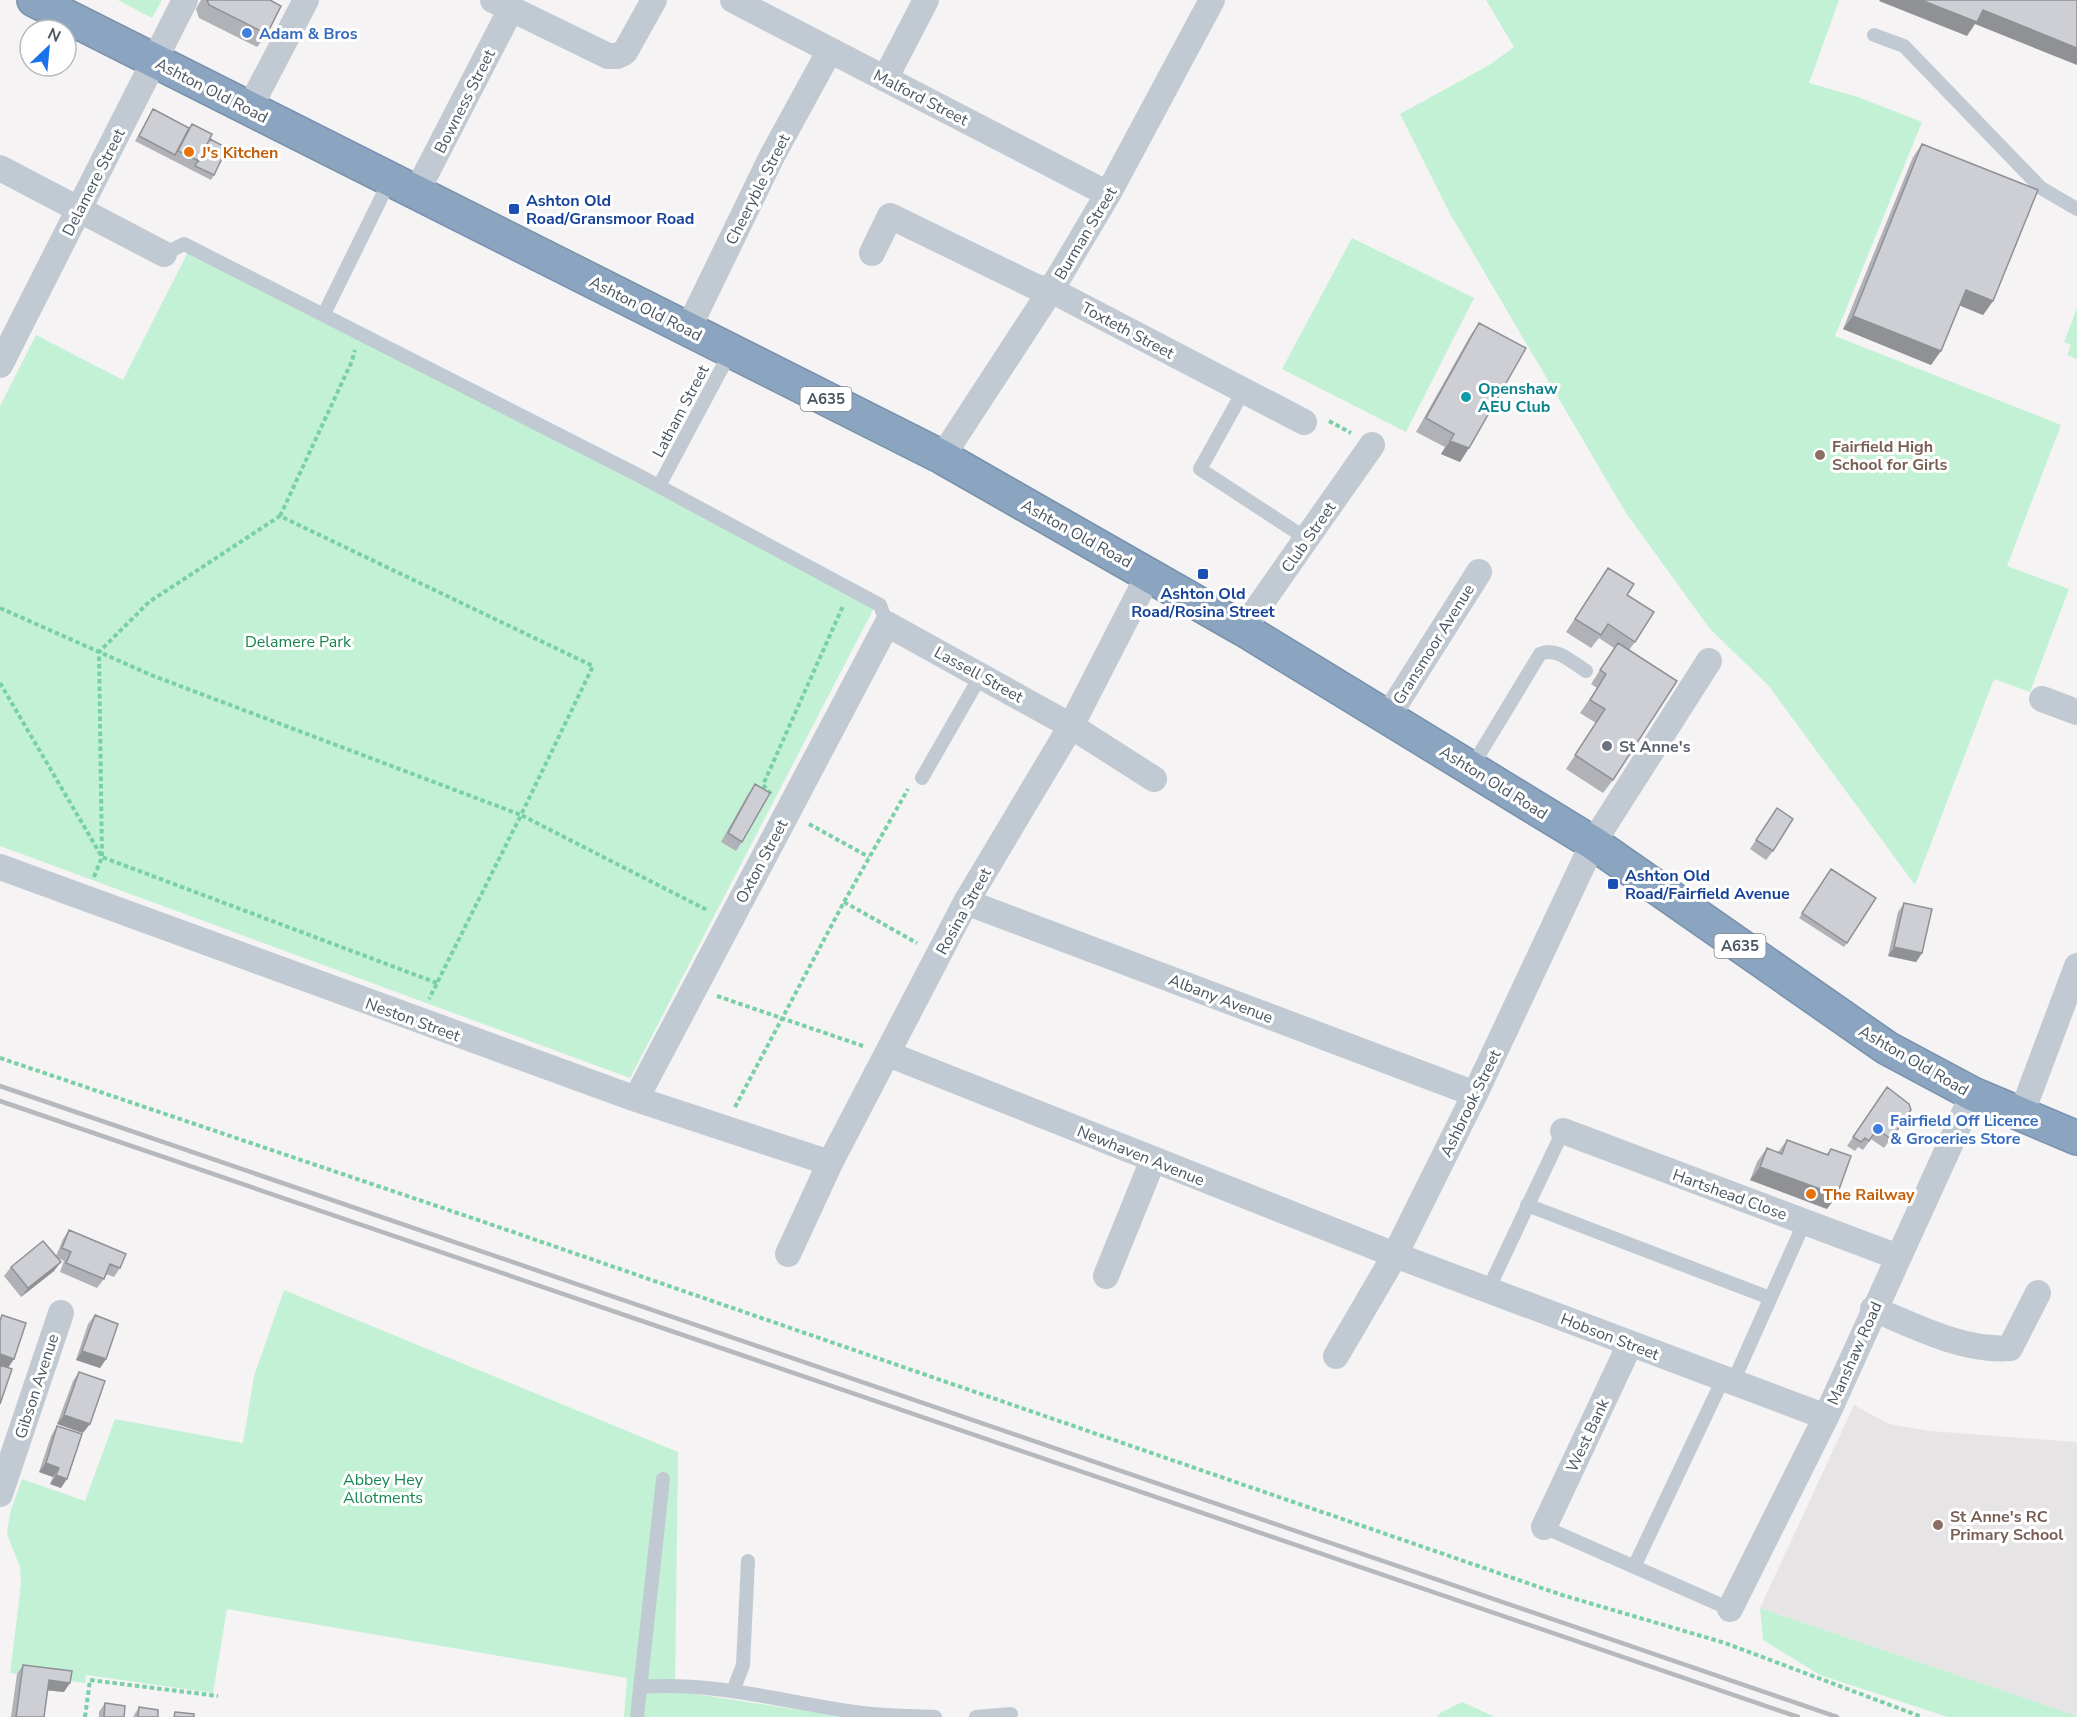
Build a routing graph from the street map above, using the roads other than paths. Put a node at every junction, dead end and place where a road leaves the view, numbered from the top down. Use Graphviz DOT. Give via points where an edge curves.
graph roads {
  1 [pos="34,0"];
  2 [pos="185,0"];
  3 [pos="306,0"];
  4 [pos="654,0"];
  5 [pos="733,0"];
  6 [pos="926,0"];
  7 [pos="1212,0"];
  8 [pos="502,5"];
  9 [pos="1874,34"];
  10 [pos="830,50"];
  11 [pos="155,61"];
  12 [pos="885,79"];
  13 [pos="249,109"];
  14 [pos="0,168"];
  15 [pos="403,186"];
  16 [pos="1108,195"];
  17 [pos="2077,209"];
  18 [pos="79,210"];
  19 [pos="872,253"];
  20 [pos="164,254"];
  21 [pos="1051,290"];
  22 [pos="324,314"];
  23 [pos="688,329"];
  24 [pos="731,351"];
  25 [pos="0,365"];
  26 [pos="1244,390"];
  27 [pos="1304,422"];
  28 [pos="1372,445"];
  29 [pos="942,458"];
  30 [pos="659,486"];
  31 [pos="1306,539"];
  32 [pos="1479,572"];
  33 [pos="1149,574"];
  34 [pos="886,624"];
  35 [pos="1243,629"];
  36 [pos="1709,661"];
  37 [pos="1586,671"];
  38 [pos="981,675"];
  39 [pos="2042,699"];
  40 [pos="2077,712"];
  41 [pos="1388,716"];
  42 [pos="1071,726"];
  43 [pos="1471,768"];
  44 [pos="922,778"];
  45 [pos="1154,779"];
  46 [pos="1593,843"];
  47 [pos="0,867"];
  48 [pos="966,902"];
  49 [pos="2077,966"];
  50 [pos="888,1054"];
  51 [pos="1476,1094"];
  52 [pos="1973,1094"];
  53 [pos="636,1099"];
  54 [pos="2021,1115"];
  55 [pos="1563,1131"];
  56 [pos="2077,1137"];
  57 [pos="1153,1160"];
  58 [pos="830,1163"];
  59 [pos="1527,1205"];
  60 [pos="1805,1221"];
  61 [pos="788,1254"];
  62 [pos="1395,1255"];
  63 [pos="1898,1257"];
  64 [pos="1106,1276"];
  65 [pos="1488,1290"];
  66 [pos="2038,1293"];
  67 [pos="1770,1298"];
  68 [pos="1873,1310"];
  69 [pos="60,1313"];
  70 [pos="1630,1344"];
  71 [pos="1336,1356"];
  72 [pos="1743,1386"];
  73 [pos="1826,1417"];
  74 [pos="663,1479"];
  75 [pos="0,1494"];
  76 [pos="1544,1527"];
  77 [pos="748,1561"];
  78 [pos="1634,1567"];
  79 [pos="1730,1609"];
  80 [pos="640,1687"];
  81 [pos="733,1691"];
  82 [pos="1011,1714"];
  83 [pos="637,1717"];
  84 [pos="935,1717"];
  85 [pos="976,1717"];
  1 -- 11 [label="highway, Ashton Old Road / A635"];
  2 -- 11 [label="street, Delamere Street"];
  3 -- 13 [label="street"];
  4 -- 8 [label="street" via="625,52 617,56 608,56"];
  5 -- 10 [label="street, Malford Street"];
  6 -- 12 [label="street"];
  7 -- 16 [label="street, Burman Street"];
  8 -- 15 [label="street, Bowness Street"];
  9 -- 17 [label="lane" via="1904,46 2041,188"];
  10 -- 12 [label="street, Malford Street"];
  10 -- 23 [label="street, Cheeryble Street" via="772,156"];
  11 -- 13 [label="highway, Ashton Old Road / A635"];
  11 -- 18 [label="street, Delamere Street"];
  12 -- 16 [label="street, Malford Street"];
  13 -- 15 [label="highway, Ashton Old Road / A635"];
  14 -- 18 [label="street"];
  15 -- 22 [label="lane"];
  15 -- 23 [label="highway, Ashton Old Road / A635"];
  16 -- 21 [label="street, Burman Street"];
  18 -- 20 [label="street"];
  18 -- 25 [label="street, Delamere Street"];
  19 -- 21 [label="street, Toxteth Street" via="890,216 1036,287"];
  20 -- 22 [label="lane" via="184,244"];
  21 -- 26 [label="street, Toxteth Street"];
  21 -- 29 [label="street, Burman Street"];
  22 -- 30 [label="lane"];
  23 -- 24 [label="highway, Ashton Old Road / A635"];
  24 -- 29 [label="highway, Ashton Old Road / A635"];
  24 -- 30 [label="lane, Latham Street"];
  26 -- 27 [label="street, Toxteth Street"];
  26 -- 31 [label="lane" via="1200,469"];
  28 -- 31 [label="street, Club Street"];
  29 -- 33 [label="highway, Ashton Old Road / A635"];
  30 -- 34 [label="lane" via="880,605"];
  31 -- 35 [label="street, Club Street"];
  32 -- 41 [label="street, Gransmoor Avenue"];
  33 -- 35 [label="highway, Ashton Old Road / A635"];
  33 -- 42 [label="street, Rosina Street"];
  34 -- 38 [label="street, Lassell Street"];
  34 -- 53 [label="street, Oxton Street"];
  35 -- 41 [label="highway, Ashton Old Road / A635"];
  36 -- 46 [label="street, Ashbrook Street" via="1694,701 1661,753"];
  37 -- 43 [label="lane" via="1557,652 1540,654"];
  38 -- 42 [label="street, Lassell Street"];
  38 -- 44 [label="lane"];
  39 -- 40 [label="street"];
  41 -- 43 [label="highway, Ashton Old Road / A635"];
  42 -- 45 [label="street, Lassell Street"];
  42 -- 48 [label="street, Rosina Street"];
  43 -- 46 [label="highway, Ashton Old Road / A635"];
  46 -- 51 [label="street, Ashbrook Street"];
  46 -- 52 [label="highway, Ashton Old Road / A635" via="1887,1048"];
  47 -- 53 [label="street, Neston Street"];
  48 -- 50 [label="street, Rosina Street"];
  48 -- 51 [label="street, Albany Avenue"];
  49 -- 54 [label="street"];
  50 -- 57 [label="street, Newhaven Avenue"];
  50 -- 58 [label="street, Rosina Street"];
  51 -- 62 [label="street, Ashbrook Street"];
  52 -- 54 [label="highway, Ashton Old Road / A635"];
  52 -- 63 [label="street, Manshaw Road"];
  53 -- 58 [label="street, Neston Street"];
  54 -- 56 [label="highway, Ashton Old Road / A635"];
  55 -- 59 [label="lane"];
  55 -- 60 [label="street, Hartshead Close"];
  57 -- 62 [label="street, Newhaven Avenue"];
  57 -- 64 [label="street"];
  58 -- 61 [label="street, Rosina Street"];
  59 -- 65 [label="lane"];
  59 -- 67 [label="lane"];
  60 -- 63 [label="street, Hartshead Close"];
  60 -- 67 [label="lane"];
  62 -- 65 [label="street, Hobson Street"];
  62 -- 71 [label="street, Ashbrook Street"];
  63 -- 68 [label="street, Manshaw Road"];
  65 -- 70 [label="street, Hobson Street"];
  66 -- 68 [label="street" via="2010,1348 1969,1345"];
  67 -- 72 [label="lane"];
  68 -- 73 [label="street, Manshaw Road"];
  69 -- 75 [label="street, Gibson Avenue"];
  70 -- 72 [label="street, Hobson Street"];
  70 -- 76 [label="street, West Bank"];
  72 -- 73 [label="street, Hobson Street"];
  72 -- 78 [label="lane"];
  73 -- 79 [label="street, Manshaw Road"];
  74 -- 80 [label="lane"];
  76 -- 78 [label="lane"];
  77 -- 81 [label="lane" via="743,1665"];
  78 -- 79 [label="lane"];
  80 -- 81 [label="lane" via="676,1684"];
  80 -- 83 [label="lane"];
  81 -- 84 [label="lane" via="864,1713"];
  82 -- 85 [label="lane"];
}
